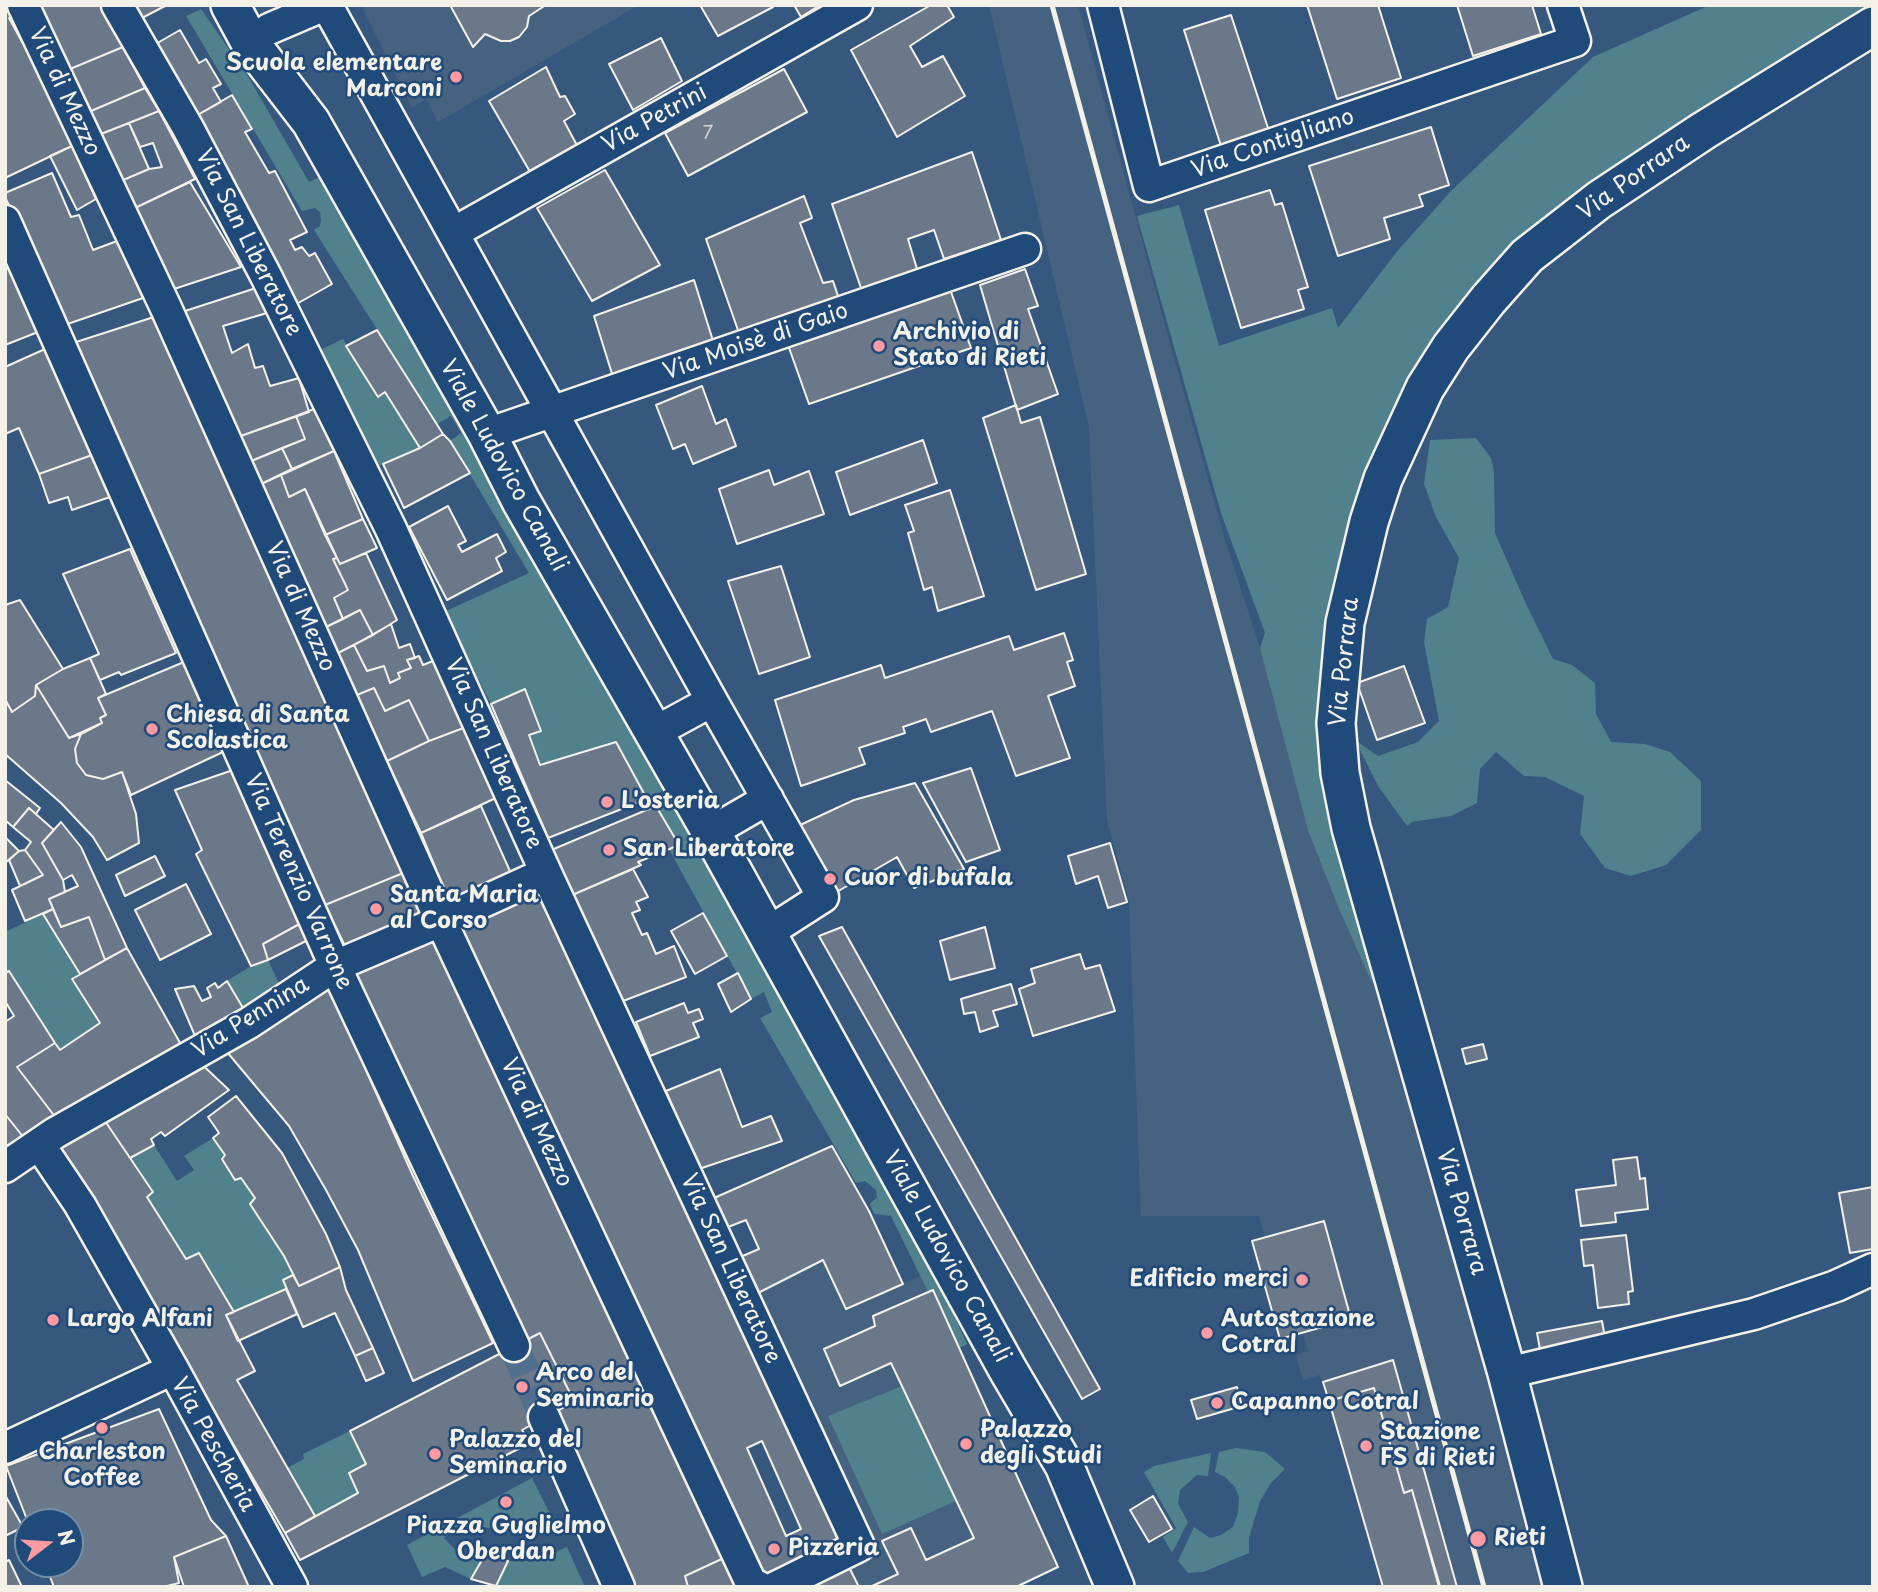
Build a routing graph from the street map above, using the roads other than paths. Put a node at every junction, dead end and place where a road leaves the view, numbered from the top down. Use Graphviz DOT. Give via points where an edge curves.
graph roads {
  1 [pos="23,5"];
  2 [pos="117,5"];
  3 [pos="230,5"];
  4 [pos="858,5"];
  5 [pos="1103,5"];
  6 [pos="1563,5"];
  7 [pos="263,17"];
  8 [pos="1873,26"];
  9 [pos="312,122"];
  10 [pos="5,221"];
  11 [pos="453,233"];
  12 [pos="1025,249"];
  13 [pos="552,412"];
  14 [pos="486,434"];
  15 [pos="712,701"];
  16 [pos="655,732"];
  17 [pos="768,799"];
  18 [pos="711,832"];
  19 [pos="546,873"];
  20 [pos="441,921"];
  21 [pos="767,933"];
  22 [pos="335,965"];
  23 [pos="39,1144"];
  24 [pos="5,1167"];
  25 [pos="1873,1269"];
  26 [pos="514,1346"];
  27 [pos="173,1369"];
  28 [pos="1507,1373"];
  29 [pos="544,1418"];
  30 [pos="8,1447"];
  31 [pos="287,1578"];
  32 [pos="1112,1586"];
  33 [pos="619,1587"];
  34 [pos="759,1587"];
  35 [pos="776,1587"];
  36 [pos="1563,1587"];
  1 -- 20 [label="street, Via di Mezzo" via="166,308"];
  2 -- 19 [label="street, Via San Liberatore" via="266,276 385,516"];
  3 -- 9 [label="street, Viale Ludovico Canali" via="251,44"];
  4 -- 11 [label="street, Via Petrini"];
  5 -- 6 [label="street, Via Contigliano" via="1149,186 1575,41"];
  7 -- 9 [label="street"];
  7 -- 11 [label="street" via="330,10"];
  8 -- 28 [label="street, Via Porrara" via="1703,131 1527,256 1488,299 1425,388 1368,522 1345,624 1336,723 1340,773 1351,828"];
  9 -- 14 [label="street, Viale Ludovico Canali"];
  10 -- 22 [label="street, Via Terenzio Varrone"];
  11 -- 13 [label="street"];
  12 -- 13 [label="street, Via Moisè di Gaio"];
  13 -- 14 [label="street, Via Moisè di Gaio"];
  13 -- 15 [label="street"];
  14 -- 16 [label="street, Viale Ludovico Canali"];
  15 -- 16 [label="street"];
  15 -- 17 [label="street"];
  16 -- 18 [label="street, Viale Ludovico Canali"];
  17 -- 18 [label="street"];
  17 -- 21 [label="street" via="823,897"];
  18 -- 21 [label="street, Viale Ludovico Canali"];
  19 -- 20 [label="street, Via Pennina"];
  19 -- 35 [label="street, Via San Liberatore" via="859,1546"];
  20 -- 22 [label="street, Via Pennina"];
  20 -- 34 [label="street, Via di Mezzo" via="751,1583"];
  21 -- 32 [label="street, Viale Ludovico Canali" via="1064,1465"];
  22 -- 23 [label="street, Via Pennina" via="249,1023"];
  22 -- 26 [label="street, Via Terenzio Varrone"];
  23 -- 24 [label="street, Via Pennina"];
  23 -- 27 [label="street" via="80,1205"];
  25 -- 28 [label="street" via="1754,1314"];
  27 -- 30 [label="street, Via Pescheria"];
  27 -- 31 [label="street, Via Pescheria"];
  28 -- 36 [label="street, Via Porrara"];
  29 -- 33 [label="street"];
}
